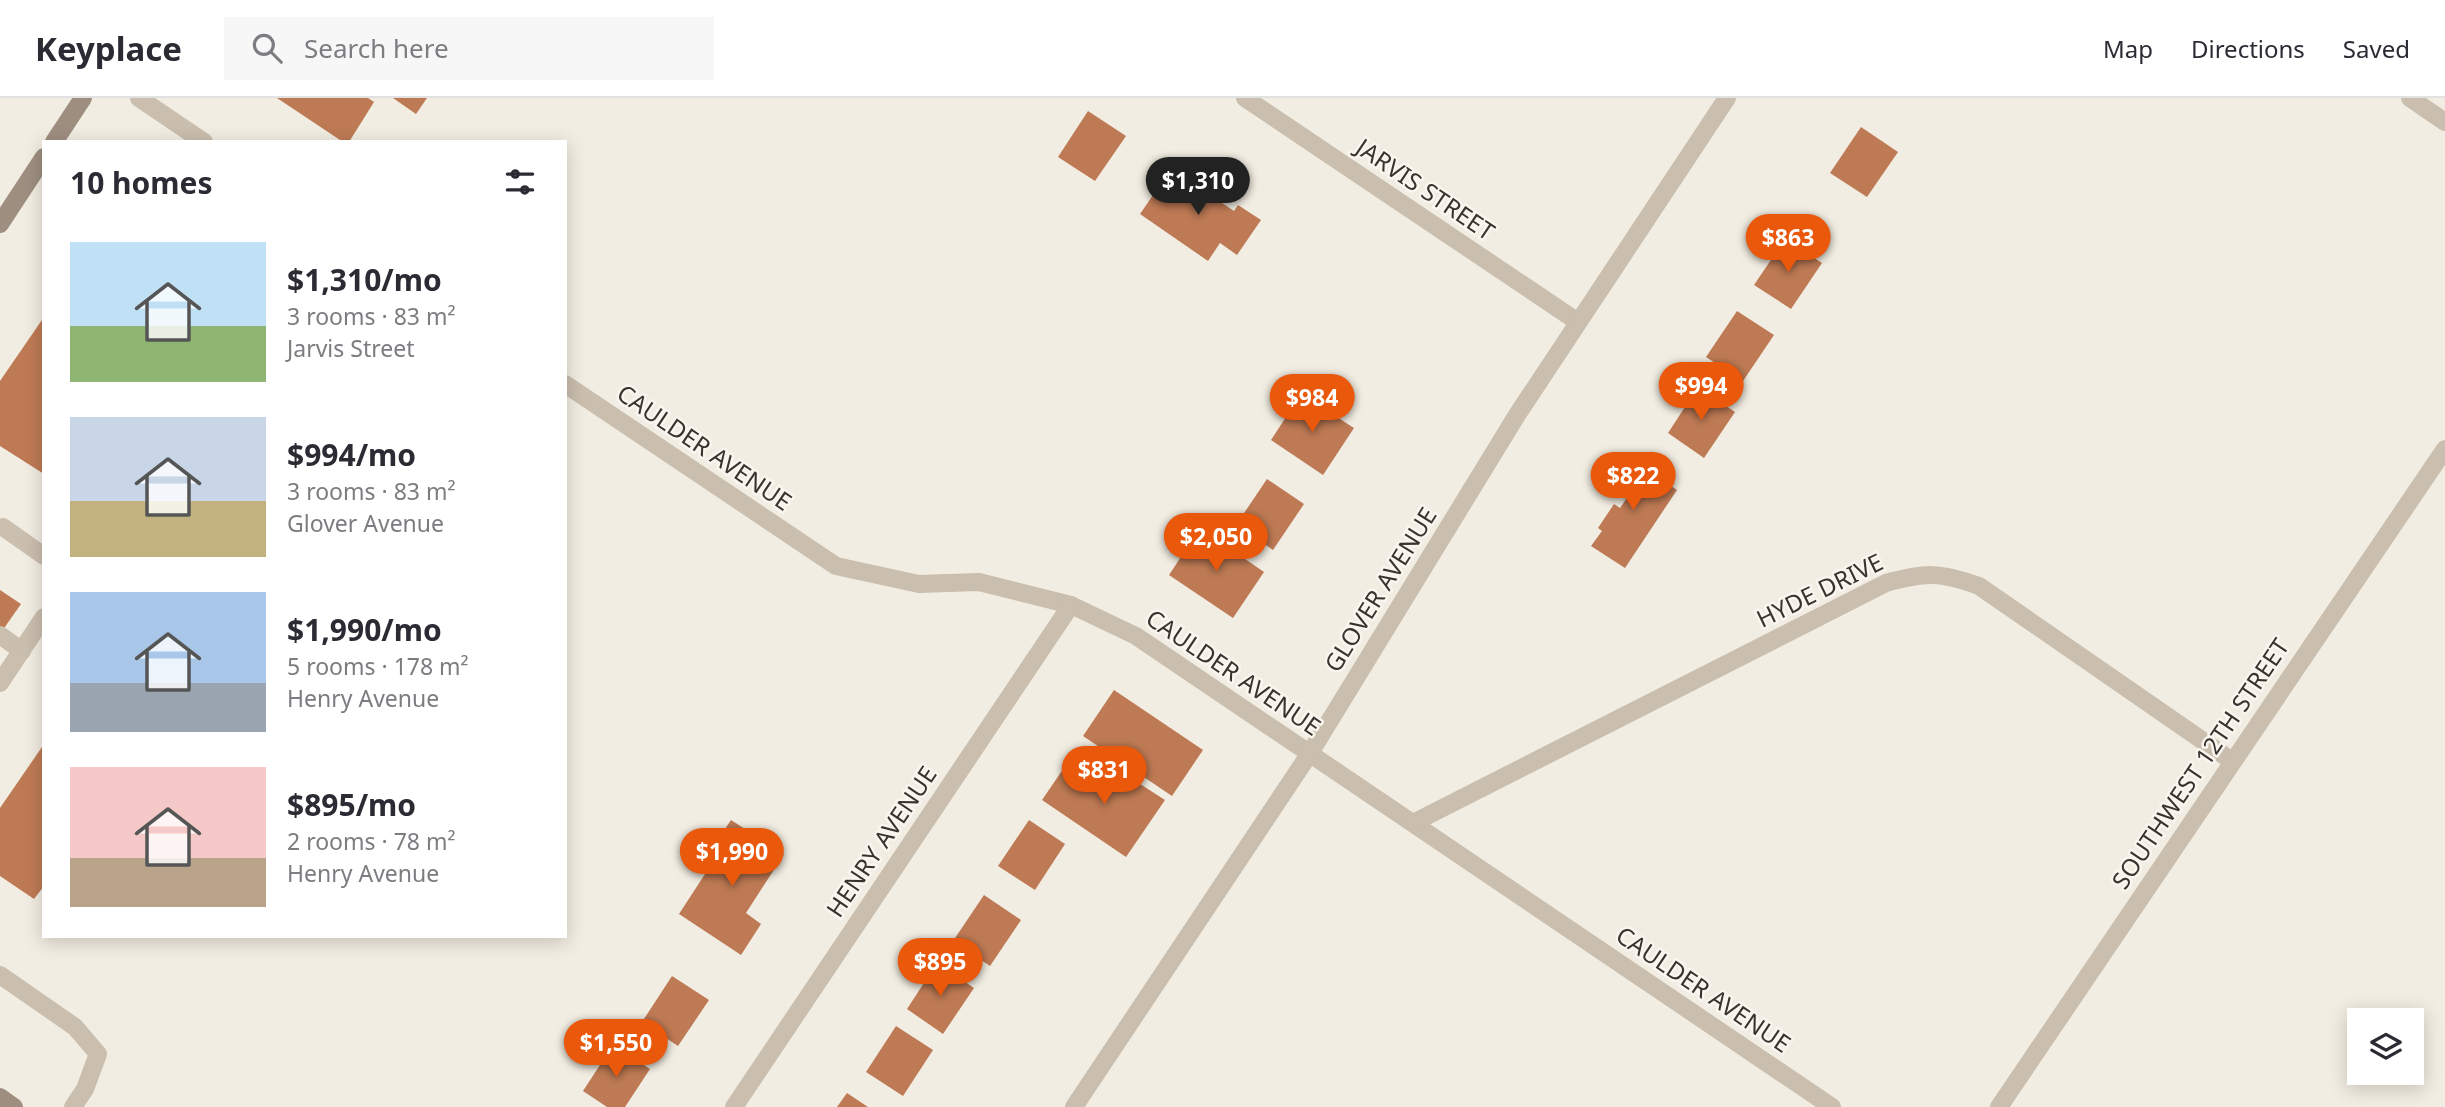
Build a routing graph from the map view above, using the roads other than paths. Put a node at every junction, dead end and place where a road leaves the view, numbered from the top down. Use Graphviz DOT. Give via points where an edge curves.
graph roads {
  1 [pos="83,98"];
  2 [pos="139,98"];
  3 [pos="1245,98"];
  4 [pos="1727,98"];
  5 [pos="2410,98"];
  6 [pos="2445,122"];
  7 [pos="55,140"];
  8 [pos="201,140"];
  9 [pos="42,160"];
  10 [pos="0,224"];
  11 [pos="1578,322"];
  12 [pos="567,385"];
  13 [pos="2445,449"];
  14 [pos="1,528"];
  15 [pos="42,555"];
  16 [pos="1071,605"];
  17 [pos="42,620"];
  18 [pos="0,635"];
  19 [pos="22,651"];
  20 [pos="0,683"];
  21 [pos="1310,753"];
  22 [pos="2232,761"];
  23 [pos="1413,823"];
  24 [pos="0,975"];
  25 [pos="0,1097"];
  26 [pos="14,1107"];
  27 [pos="73,1107"];
  28 [pos="734,1107"];
  29 [pos="1074,1107"];
  30 [pos="1832,1107"];
  31 [pos="1999,1107"];
  1 -- 7 [label="main road"];
  2 -- 8 [label="street"];
  3 -- 11 [label="street, JARVIS STREET"];
  4 -- 11 [label="street, GLOVER AVENUE"];
  5 -- 6 [label="street"];
  9 -- 10 [label="main road"];
  11 -- 21 [label="street, GLOVER AVENUE"];
  12 -- 16 [label="street, CAULDER AVENUE" via="836,566 919,584 979,582"];
  13 -- 22 [label="street, SOUTHWEST 12TH STREET"];
  14 -- 15 [label="street"];
  16 -- 21 [label="street, CAULDER AVENUE" via="1136,636"];
  16 -- 28 [label="street, HENRY AVENUE"];
  17 -- 19 [label="street"];
  18 -- 19 [label="street"];
  19 -- 20 [label="street"];
  21 -- 23 [label="street, CAULDER AVENUE"];
  21 -- 29 [label="street, GLOVER AVENUE"];
  22 -- 23 [label="street, HYDE DRIVE" via="1979,586 1949,575 1917,575 1886,583"];
  22 -- 31 [label="street, SOUTHWEST 12TH STREET"];
  23 -- 30 [label="street, CAULDER AVENUE"];
  24 -- 27 [label="street" via="75,1027 98,1055"];
  25 -- 26 [label="main road"];
}
